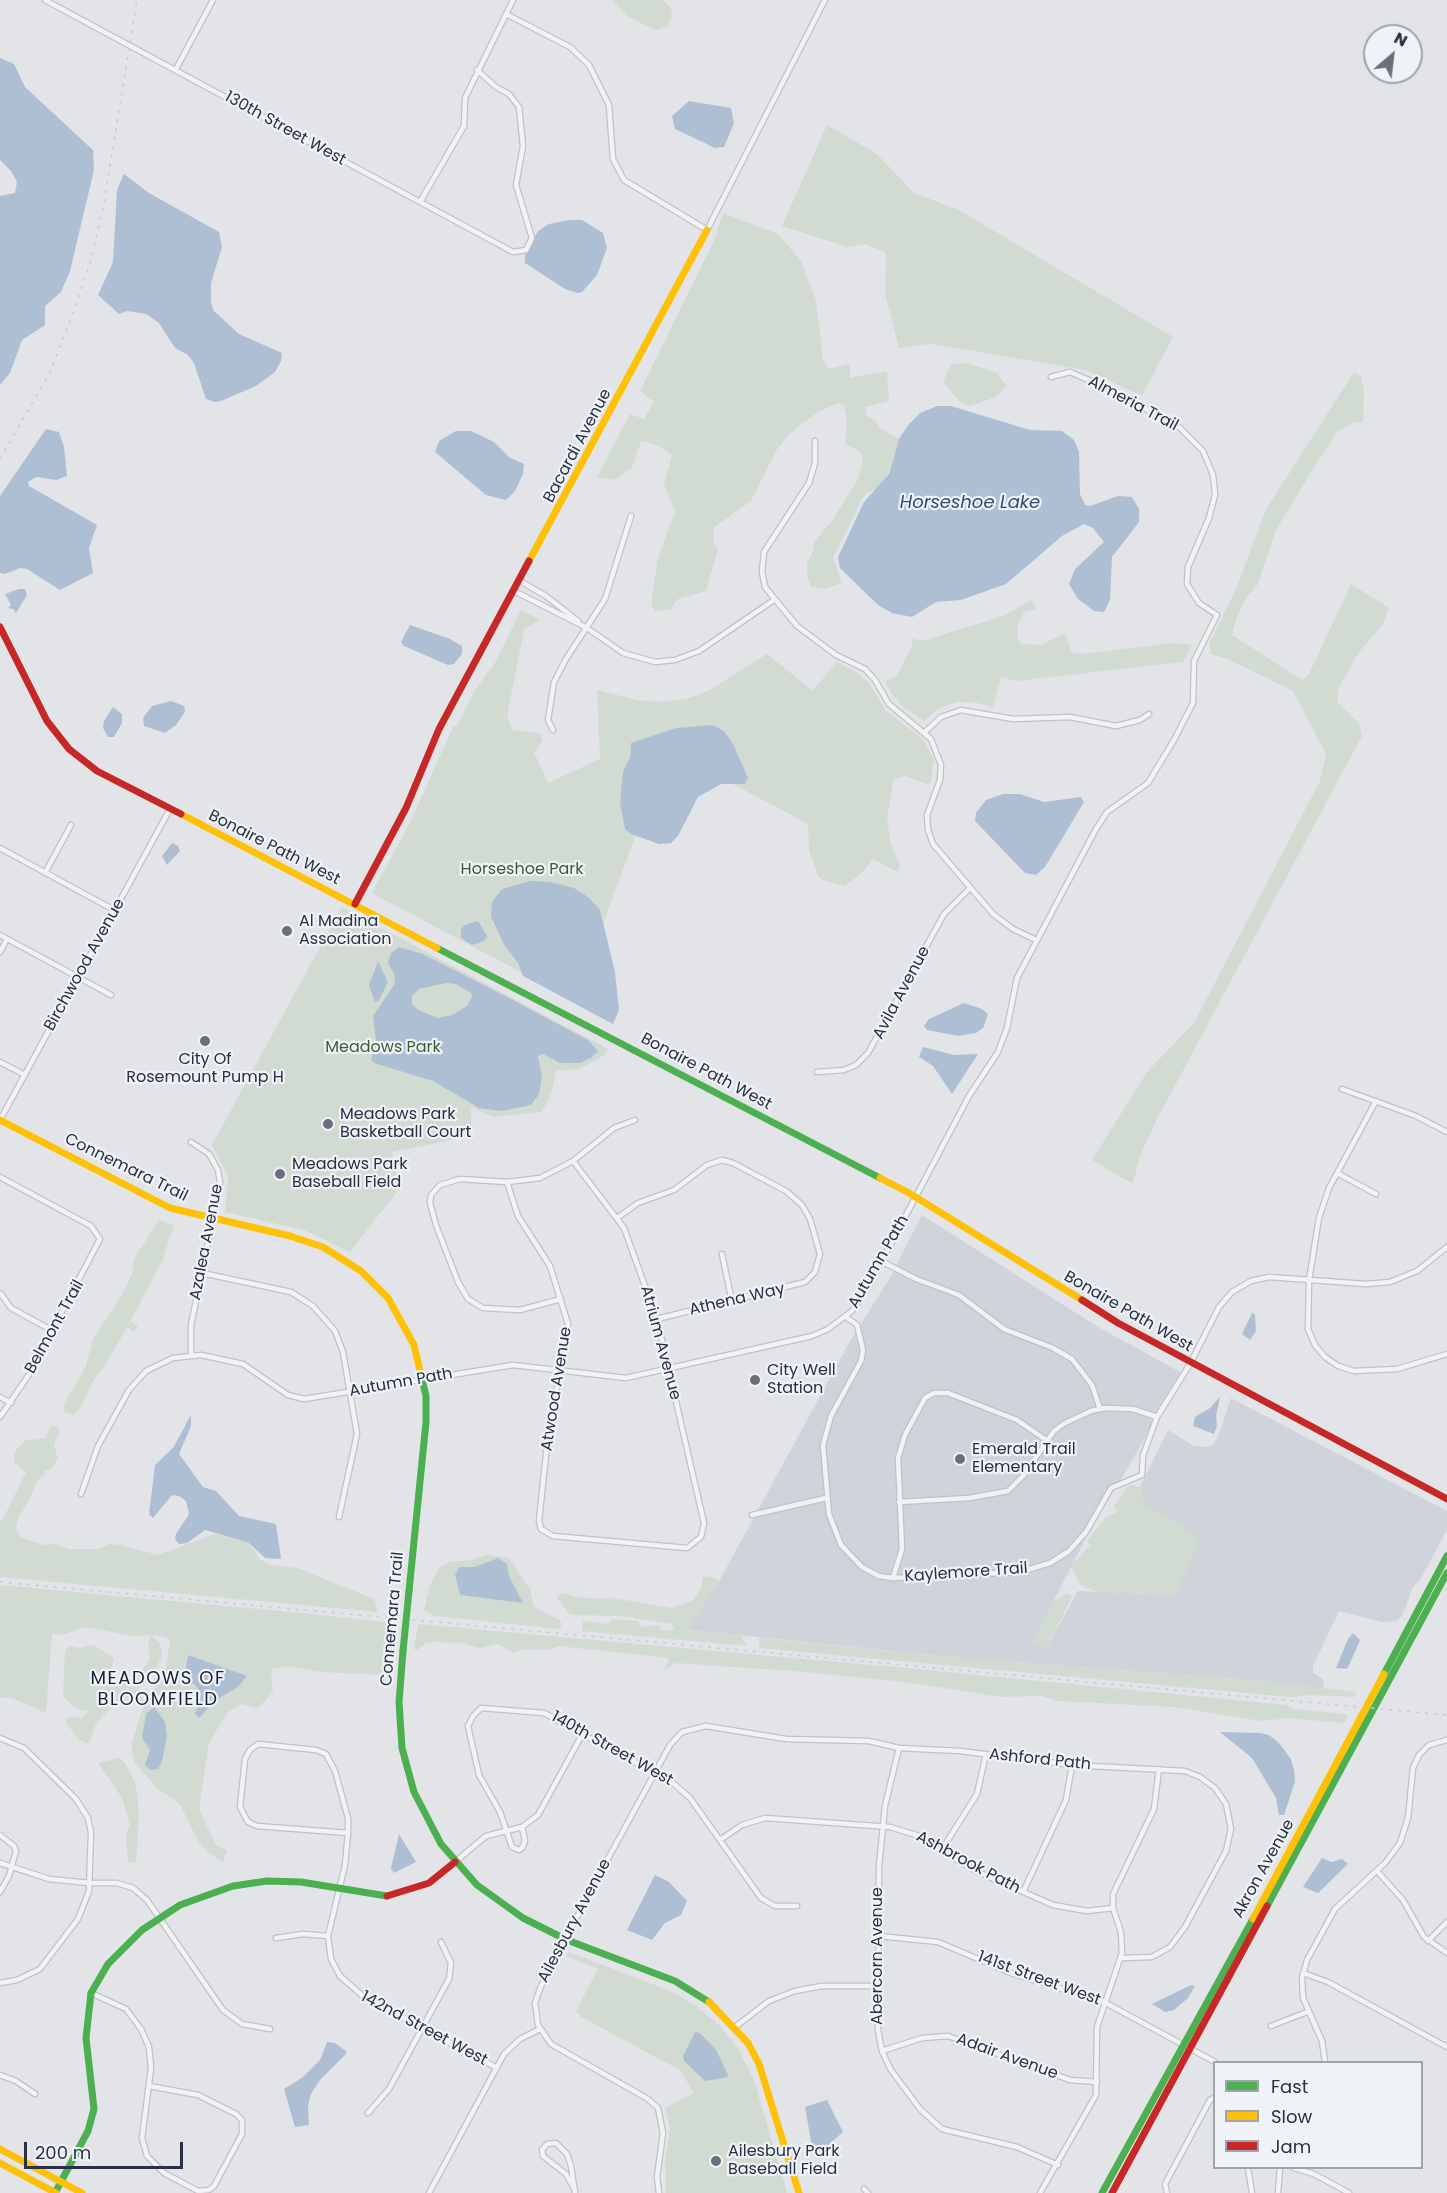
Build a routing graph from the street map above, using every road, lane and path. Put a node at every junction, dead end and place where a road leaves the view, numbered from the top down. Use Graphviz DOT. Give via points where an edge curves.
graph roads {
  1 [pos="45,0"];
  2 [pos="213,0"];
  3 [pos="513,0"];
  4 [pos="825,0"];
  5 [pos="506,14"];
  6 [pos="176,69"];
  7 [pos="477,70"];
  8 [pos="420,202"];
  9 [pos="708,230"];
  10 [pos="1051,377"];
  11 [pos="815,441"];
  12 [pos="631,516"];
  13 [pos="520,581"];
  14 [pos="514,591"];
  15 [pos="774,600"];
  16 [pos="1217,615"];
  17 [pos="0,627"];
  18 [pos="587,628"];
  19 [pos="1149,714"];
  20 [pos="553,730"];
  21 [pos="925,732"];
  22 [pos="170,809"];
  23 [pos="71,825"];
  24 [pos="0,848"];
  25 [pos="45,873"];
  26 [pos="969,888"];
  27 [pos="355,904"];
  28 [pos="116,911"];
  29 [pos="0,935"];
  30 [pos="7,939"];
  31 [pos="1035,940"];
  32 [pos="0,952"];
  33 [pos="78,977"];
  34 [pos="111,995"];
  35 [pos="0,1062"];
  36 [pos="817,1072"];
  37 [pos="25,1075"];
  38 [pos="1342,1089"];
  39 [pos="1376,1101"];
  40 [pos="0,1120"];
  41 [pos="635,1120"];
  42 [pos="1447,1132"];
  43 [pos="191,1142"];
  44 [pos="573,1161"];
  45 [pos="1337,1173"];
  46 [pos="0,1177"];
  47 [pos="507,1182"];
  48 [pos="1376,1194"];
  49 [pos="915,1197"];
  50 [pos="617,1218"];
  51 [pos="213,1220"];
  52 [pos="1447,1247"];
  53 [pos="722,1254"];
  54 [pos="881,1261"];
  55 [pos="202,1273"];
  56 [pos="1309,1280"];
  57 [pos="1,1294"];
  58 [pos="561,1299"];
  59 [pos="732,1302"];
  60 [pos="846,1317"];
  61 [pos="657,1319"];
  62 [pos="53,1331"];
  63 [pos="1447,1354"];
  64 [pos="191,1355"];
  65 [pos="1190,1364"];
  66 [pos="561,1369"];
  67 [pos="669,1370"];
  68 [pos="424,1379"];
  69 [pos="350,1392"];
  70 [pos="0,1397"];
  71 [pos="10,1403"];
  72 [pos="1100,1409"];
  73 [pos="0,1417"];
  74 [pos="1157,1417"];
  75 [pos="1046,1440"];
  76 [pos="81,1494"];
  77 [pos="826,1498"];
  78 [pos="1447,1499"];
  79 [pos="899,1502"];
  80 [pos="752,1515"];
  81 [pos="339,1517"];
  82 [pos="697,1542"];
  83 [pos="1447,1556"];
  84 [pos="1447,1573"];
  85 [pos="893,1578"];
  86 [pos="584,1733"];
  87 [pos="0,1738"];
  88 [pos="1447,1740"];
  89 [pos="899,1748"];
  90 [pos="986,1754"];
  91 [pos="1072,1765"];
  92 [pos="1159,1769"];
  93 [pos="656,1773"];
  94 [pos="882,1826"];
  95 [pos="522,1827"];
  96 [pos="508,1830"];
  97 [pos="348,1833"];
  98 [pos="0,1835"];
  99 [pos="720,1840"];
  100 [pos="941,1851"];
  101 [pos="455,1862"];
  102 [pos="0,1863"];
  103 [pos="12,1868"];
  104 [pos="1377,1871"];
  105 [pos="90,1883"];
  106 [pos="339,1889"];
  107 [pos="0,1892"];
  108 [pos="1023,1892"];
  109 [pos="797,1906"];
  110 [pos="1113,1908"];
  111 [pos="159,1917"];
  112 [pos="1447,1922"];
  113 [pos="328,1936"];
  114 [pos="879,1936"];
  115 [pos="276,1938"];
  116 [pos="567,1940"];
  117 [pos="1428,1941"];
  118 [pos="441,1942"];
  119 [pos="1447,1953"];
  120 [pos="1122,1958"];
  121 [pos="1303,1973"];
  122 [pos="0,1983"];
  123 [pos="878,1986"];
  124 [pos="91,1993"];
  125 [pos="1104,2002"];
  126 [pos="1307,2012"];
  127 [pos="1271,2026"];
  128 [pos="735,2027"];
  129 [pos="422,2028"];
  130 [pos="270,2029"];
  131 [pos="540,2029"];
  132 [pos="1183,2044"];
  133 [pos="1447,2047"];
  134 [pos="1191,2049"];
  135 [pos="882,2050"];
  136 [pos="1213,2061"];
  137 [pos="1324,2061"];
  138 [pos="497,2068"];
  139 [pos="0,2075"];
  140 [pos="1097,2082"];
  141 [pos="149,2086"];
  142 [pos="35,2094"];
  143 [pos="1213,2099"];
  144 [pos="368,2113"];
  145 [pos="0,2149"];
  146 [pos="0,2163"];
  147 [pos="1058,2165"];
  148 [pos="1248,2169"];
  149 [pos="1280,2169"];
  150 [pos="1297,2169"];
  151 [pos="61,2181"];
  152 [pos="575,2191"];
  153 [pos="1340,2191"];
  154 [pos="55,2193"];
  155 [pos="82,2193"];
  156 [pos="429,2193"];
  157 [pos="659,2193"];
  158 [pos="799,2193"];
  159 [pos="1040,2193"];
  160 [pos="1102,2193"];
  161 [pos="1112,2193"];
  162 [pos="1167,2193"];
  163 [pos="1252,2193"];
  164 [pos="1278,2193"];
  165 [pos="1349,2193"];
  1 -- 6 [label="street, 130th Street West"];
  2 -- 6 [label="street"];
  3 -- 5 [label="street"];
  4 -- 9 [label="street, Bacardi Avenue"];
  5 -- 7 [label="street"];
  5 -- 9 [label="street" via="570,47 589,65 609,105 613,159 624,180"];
  6 -- 8 [label="street, 130th Street West"];
  7 -- 8 [label="street" via="465,98 464,126"];
  7 -- 8 [label="street, 130th Street West" via="509,94 519,107 523,146 516,185 532,238 526,250 513,252"];
  9 -- 13 [label="main road, Bacardi Avenue"];
  10 -- 16 [label="street, Almeria Trail" via="1070,372 1098,384 1178,426 1203,451 1213,475 1215,495 1188,567 1187,584 1200,603"];
  11 -- 15 [label="street" via="815,463 809,483 762,557 762,577"];
  12 -- 18 [label="street" via="608,590"];
  13 -- 14 [label="main road, Bacardi Avenue"];
  13 -- 18 [label="street"];
  14 -- 18 [label="street"];
  14 -- 27 [label="main road, Bacardi Avenue" via="440,729 406,808"];
  15 -- 18 [label="street" via="699,651 675,660 655,662 629,656"];
  15 -- 21 [label="street" via="809,637 865,669 889,704"];
  16 -- 31 [label="street, Autumn Path" via="1194,661 1193,703 1174,740 1148,783 1102,819"];
  17 -- 22 [label="main road, Bonaire Path West" via="41,711 69,749 97,771"];
  18 -- 20 [label="street" via="554,682 548,720"];
  19 -- 21 [label="street" via="1116,726 1070,717 1013,719 961,710 941,717"];
  21 -- 26 [label="street" via="936,747 941,765 940,780 927,815 929,835"];
  22 -- 27 [label="main road, Bonaire Path West"];
  22 -- 28 [label="street, Birchwood Avenue"];
  23 -- 25 [label="street"];
  24 -- 25 [label="street"];
  25 -- 28 [label="street"];
  26 -- 31 [label="street" via="1000,920"];
  26 -- 36 [label="street, Avila Avenue" via="944,914 868,1053 844,1070"];
  27 -- 49 [label="main road, Bonaire Path West"];
  28 -- 33 [label="street, Birchwood Avenue"];
  29 -- 30 [label="street"];
  30 -- 32 [label="street"];
  30 -- 33 [label="street"];
  31 -- 49 [label="street, Autumn Path" via="1014,984 1005,1038"];
  33 -- 34 [label="street"];
  33 -- 37 [label="street, Birchwood Avenue"];
  35 -- 37 [label="street"];
  37 -- 40 [label="street, Birchwood Avenue"];
  38 -- 39 [label="street"];
  39 -- 42 [label="street"];
  39 -- 45 [label="street"];
  40 -- 51 [label="main road, Connemara Trail" via="160,1204"];
  41 -- 44 [label="street" via="614,1128"];
  43 -- 51 [label="street, Azalea Avenue" via="209,1154 219,1174"];
  44 -- 47 [label="street" via="540,1178"];
  44 -- 50 [label="street, Atrium Avenue"];
  45 -- 48 [label="street"];
  45 -- 56 [label="street" via="1318,1218"];
  46 -- 62 [label="street, Belmont Trail" via="98,1233 99,1246"];
  47 -- 58 [label="street, Atwood Avenue" via="518,1216 548,1260"];
  47 -- 58 [label="street" via="466,1179 443,1183 434,1190 430,1203 458,1282 468,1299 483,1308 520,1310"];
  49 -- 54 [label="street, Autumn Path"];
  49 -- 65 [label="main road, Bonaire Path West" via="1044,1280"];
  50 -- 59 [label="street, Athena Way" via="638,1203 674,1190 716,1161 733,1163 791,1195 806,1211 819,1245 815,1272 799,1285"];
  50 -- 61 [label="street, Atrium Avenue" via="631,1243"];
  51 -- 55 [label="street, Azalea Avenue"];
  51 -- 68 [label="main road, Connemara Trail" via="306,1240 353,1265 375,1285 403,1322"];
  52 -- 56 [label="street" via="1417,1272 1390,1281 1366,1284"];
  53 -- 59 [label="street"];
  54 -- 60 [label="street, Autumn Path"];
  54 -- 72 [label="street" via="916,1280 959,1295 1004,1329 1072,1359 1092,1385"];
  55 -- 64 [label="street, Azalea Avenue" via="190,1328"];
  55 -- 69 [label="street" via="281,1289 313,1306 338,1337"];
  56 -- 63 [label="street" via="1308,1329 1320,1352 1338,1366 1360,1371 1397,1369"];
  56 -- 65 [label="street" via="1263,1278 1232,1292 1219,1307"];
  57 -- 62 [label="street" via="11,1308"];
  58 -- 66 [label="street, Atwood Avenue" via="568,1329"];
  59 -- 61 [label="street, Athena Way"];
  60 -- 67 [label="street, Autumn Path" via="801,1339"];
  60 -- 77 [label="street" via="856,1325 863,1350 825,1432"];
  61 -- 67 [label="street, Atrium Avenue"];
  62 -- 71 [label="street, Belmont Trail"];
  64 -- 69 [label="street, Autumn Path" via="243,1364 298,1398"];
  64 -- 76 [label="street" via="159,1363 134,1382 98,1446"];
  65 -- 74 [label="street"];
  65 -- 78 [label="main road, Bonaire Path West"];
  66 -- 67 [label="street, Autumn Path" via="621,1378"];
  66 -- 68 [label="street, Autumn Path" via="513,1365"];
  66 -- 82 [label="street, Atwood Avenue" via="548,1437 541,1529 547,1534 677,1549"];
  67 -- 82 [label="street, Atrium Avenue" via="704,1523"];
  68 -- 69 [label="street, Autumn Path"];
  68 -- 101 [label="main road, Connemara Trail, bridge" via="426,1422 399,1720 405,1765 414,1792 429,1825"];
  69 -- 81 [label="street" via="357,1439"];
  70 -- 71 [label="street"];
  71 -- 73 [label="street, Belmont Trail"];
  72 -- 74 [label="street" via="1133,1409"];
  72 -- 75 [label="street" via="1065,1422"];
  74 -- 85 [label="street, Kaylemore Trail" via="1143,1455 1142,1475 1111,1488 1077,1543 1050,1563 1020,1572"];
  75 -- 79 [label="street" via="1023,1476 1008,1491 969,1498"];
  75 -- 79 [label="street" via="1024,1423 970,1401 941,1392 930,1395 920,1404 898,1458"];
  77 -- 80 [label="street"];
  77 -- 85 [label="street" via="831,1524 847,1553 872,1573"];
  79 -- 85 [label="street" via="902,1549"];
  83 -- 132 [label="main road, Akron Avenue" via="1278,1875"];
  84 -- 134 [label="main road, Akron Avenue"];
  86 -- 93 [label="street, 140th Street West"];
  86 -- 95 [label="street" via="541,1810"];
  86 -- 96 [label="street, 140th Street West" via="544,1713 490,1707 477,1711 468,1726 473,1753 479,1775"];
  87 -- 105 [label="street" via="28,1751 84,1810 91,1832"];
  88 -- 104 [label="street" via="1429,1745 1416,1759 1405,1831 1393,1854"];
  89 -- 90 [label="street, Ashford Path"];
  89 -- 93 [label="street, Ashford Path" via="868,1741 786,1738 697,1726 676,1737"];
  89 -- 94 [label="street, Abercorn Avenue"];
  90 -- 91 [label="street, Ashford Path"];
  90 -- 100 [label="street" via="977,1794"];
  91 -- 92 [label="street, Ashford Path"];
  91 -- 108 [label="street" via="1064,1805"];
  92 -- 110 [label="street" via="1154,1809 1116,1884"];
  92 -- 120 [label="street, Ashford Path" via="1194,1774 1215,1788 1229,1814 1230,1840 1185,1927 1170,1947 1152,1957"];
  93 -- 99 [label="street, 140th Street West" via="683,1789"];
  93 -- 116 [label="street, Ailesbury Avenue"];
  94 -- 99 [label="street, Ashbrook Path" via="765,1818 742,1825"];
  94 -- 100 [label="street, Ashbrook Path" via="916,1835"];
  94 -- 114 [label="street, Abercorn Avenue"];
  95 -- 96 [label="street"];
  95 -- 96 [label="street" via="525,1841 519,1850 513,1847"];
  96 -- 101 [label="street" via="486,1836"];
  97 -- 97 [label="street, 142nd Street West" via="345,1803 326,1754 258,1744 250,1750 245,1759 240,1807 248,1822"];
  97 -- 106 [label="street, 142nd Street West"];
  98 -- 103 [label="street" via="16,1848"];
  99 -- 109 [label="street, 140th Street West" via="764,1901 775,1906"];
  100 -- 108 [label="street, Ashbrook Path"];
  101 -- 106 [label="main road" via="429,1882 404,1894 378,1897"];
  101 -- 116 [label="main road, Connemara Trail" via="504,1906"];
  102 -- 103 [label="street"];
  103 -- 105 [label="street" via="49,1879"];
  103 -- 107 [label="street"];
  104 -- 117 [label="street" via="1403,1900"];
  104 -- 121 [label="street" via="1332,1914 1308,1956"];
  105 -- 111 [label="street" via="128,1885 142,1894"];
  105 -- 122 [label="street" via="81,1915 51,1957 34,1973"];
  106 -- 111 [label="main road" via="294,1881 244,1884 199,1896"];
  106 -- 113 [label="street, 142nd Street West"];
  108 -- 110 [label="street, Ashbrook Path" via="1070,1909"];
  110 -- 120 [label="street" via="1121,1932"];
  111 -- 124 [label="main road" via="115,1956"];
  111 -- 130 [label="street" via="223,2010 242,2024"];
  112 -- 117 [label="street"];
  113 -- 115 [label="street"];
  113 -- 129 [label="street, 142nd Street West" via="331,1959 345,1983"];
  114 -- 123 [label="street, Abercorn Avenue"];
  114 -- 125 [label="street, 141st Street West" via="938,1942 1011,1973"];
  116 -- 128 [label="main road, Connemara Trail" via="693,1990"];
  116 -- 131 [label="street, Ailesbury Avenue" via="538,1994 535,2010"];
  117 -- 119 [label="street"];
  118 -- 129 [label="street" via="450,1957 451,1974"];
  120 -- 125 [label="street"];
  121 -- 126 [label="street" via="1302,1993"];
  121 -- 133 [label="street" via="1328,1982"];
  123 -- 128 [label="street" via="795,1990 768,2001"];
  123 -- 135 [label="street, Abercorn Avenue"];
  124 -- 141 [label="street" via="122,2006 141,2029 150,2056"];
  124 -- 151 [label="main road" via="86,2038 94,2109 88,2131"];
  125 -- 132 [label="street, 141st Street West"];
  125 -- 140 [label="street" via="1097,2027"];
  126 -- 127 [label="street"];
  126 -- 137 [label="street" via="1320,2037"];
  128 -- 158 [label="main road, Connemara Trail" via="765,2077"];
  129 -- 138 [label="street, 142nd Street West"];
  129 -- 144 [label="street" via="383,2098"];
  131 -- 138 [label="street" via="513,2044"];
  131 -- 157 [label="street" via="557,2049 658,2108 663,2133 657,2177"];
  132 -- 134 [label="street, 141st Street West"];
  132 -- 160 [label="main road, Akron Avenue"];
  134 -- 136 [label="street, 141st Street West"];
  134 -- 161 [label="main road, Akron Avenue"];
  135 -- 140 [label="street, Adair Avenue" via="922,2038 948,2036 1070,2080"];
  135 -- 147 [label="street, Abercorn Avenue" via="891,2070 920,2109 942,2129 1017,2147"];
  138 -- 156 [label="street"];
  139 -- 142 [label="street"];
  140 -- 147 [label="street" via="1093,2103"];
  141 -- 141 [label="street" via="142,2138 147,2156 164,2173 198,2191 209,2190 242,2134 242,2120 198,2095"];
  143 -- 162 [label="street" via="1165,2184"];
  145 -- 151 [label="main road"];
  146 -- 154 [label="main road"];
  147 -- 159 [label="street"];
  148 -- 163 [label="street"];
  149 -- 164 [label="street"];
  150 -- 153 [label="street" via="1314,2174"];
  151 -- 154 [label="main road"];
  151 -- 155 [label="main road"];
  152 -- 152 [label="street" via="567,2154 556,2143 547,2144 543,2156 566,2174"];
  153 -- 165 [label="street"];
}
